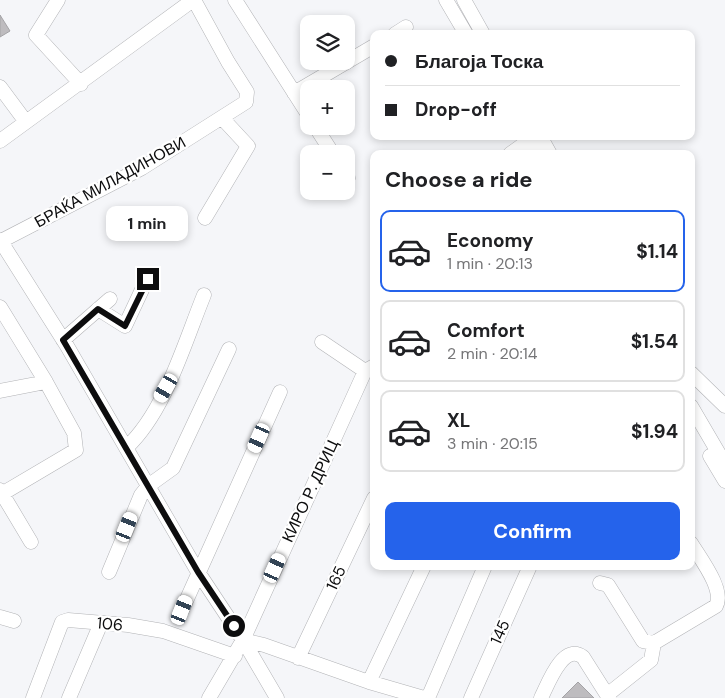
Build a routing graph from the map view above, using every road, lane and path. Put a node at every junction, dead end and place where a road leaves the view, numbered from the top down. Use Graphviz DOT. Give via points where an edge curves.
graph roads {
  1 [pos="58,0"];
  2 [pos="194,0"];
  3 [pos="235,0"];
  4 [pos="446,0"];
  5 [pos="464,0"];
  6 [pos="464,30"];
  7 [pos="480,30"];
  8 [pos="370,48"];
  9 [pos="80,84"];
  10 [pos="0,87"];
  11 [pos="294,93"];
  12 [pos="300,102"];
  13 [pos="222,118"];
  14 [pos="26,122"];
  15 [pos="528,140"];
  16 [pos="533,140"];
  17 [pos="0,141"];
  18 [pos="516,150"];
  19 [pos="545,150"];
  20 [pos="204,218"];
  21 [pos="0,240"];
  22 [pos="148,279"];
  23 [pos="204,295"];
  24 [pos="110,299"];
  25 [pos="0,307"];
  26 [pos="98,309"];
  27 [pos="63,340"];
  28 [pos="322,342"];
  29 [pos="229,349"];
  30 [pos="370,368"];
  31 [pos="695,377"];
  32 [pos="46,382"];
  33 [pos="0,391"];
  34 [pos="280,392"];
  35 [pos="725,406"];
  36 [pos="695,413"];
  37 [pos="695,430"];
  38 [pos="126,448"];
  39 [pos="725,464"];
  40 [pos="725,481"];
  41 [pos="148,486"];
  42 [pos="1,493"];
  43 [pos="370,506"];
  44 [pos="32,542"];
  45 [pos="695,550"];
  46 [pos="422,570"];
  47 [pos="483,570"];
  48 [pos="528,570"];
  49 [pos="109,572"];
  50 [pos="198,572"];
  51 [pos="600,583"];
  52 [pos="182,610"];
  53 [pos="0,617"];
  54 [pos="14,621"];
  55 [pos="101,623"];
  56 [pos="243,640"];
  57 [pos="654,643"];
  58 [pos="235,656"];
  59 [pos="298,658"];
  60 [pos="369,682"];
  61 [pos="608,697"];
  62 [pos="33,698"];
  63 [pos="69,698"];
  64 [pos="209,698"];
  65 [pos="277,698"];
  66 [pos="426,698"];
  67 [pos="471,698"];
  68 [pos="541,698"];
  1 -- 9 [label="street" via="36,35"];
  2 -- 9 [label="street, БРАЌА МИЛАДИНОВИ"];
  2 -- 13 [label="street, БРАЌА МИЛАДИНОВИ" via="247,92 246,102"];
  3 -- 11 [label="street"];
  4 -- 6 [label="street"];
  5 -- 7 [label="street"];
  8 -- 11 [label="street"];
  9 -- 14 [label="street, БРАЌА МИЛАДИНОВИ"];
  10 -- 14 [label="street"];
  11 -- 12 [label="street"];
  13 -- 20 [label="street" via="248,146"];
  13 -- 21 [label="street, БРАЌА МИЛАДИНОВИ" via="142,168"];
  14 -- 17 [label="street, БРАЌА МИЛАДИНОВИ"];
  15 -- 18 [label="street"];
  16 -- 19 [label="street"];
  21 -- 27 [label="street"];
  22 -- 26 [label="street" via="125,326"];
  23 -- 38 [label="street" via="166,388 138,437"];
  24 -- 26 [label="street"];
  25 -- 32 [label="street"];
  26 -- 27 [label="street"];
  27 -- 38 [label="street"];
  28 -- 30 [label="street"];
  29 -- 41 [label="street" via="172,468"];
  30 -- 56 [label="street, КИРО Р. ДРИЦ"];
  31 -- 35 [label="street"];
  32 -- 33 [label="street"];
  32 -- 42 [label="street" via="74,433 76,450"];
  34 -- 50 [label="street"];
  36 -- 39 [label="street"];
  37 -- 40 [label="street"];
  38 -- 41 [label="street"];
  41 -- 49 [label="street" via="133,512"];
  41 -- 50 [label="street"];
  42 -- 44 [label="street"];
  43 -- 59 [label="street, 165"];
  45 -- 57 [label="street" via="717,586 718,602"];
  46 -- 60 [label="street"];
  47 -- 66 [label="street"];
  48 -- 67 [label="street, 145"];
  50 -- 52 [label="street"];
  50 -- 56 [label="street"];
  51 -- 57 [label="street" via="608,586 643,641"];
  53 -- 54 [label="street"];
  55 -- 58 [label="street, 106" via="162,631"];
  55 -- 62 [label="street, 106" via="62,622"];
  55 -- 63 [label="street"];
  56 -- 58 [label="street, КИРО Р. ДРИЦ"];
  56 -- 59 [label="street"];
  56 -- 65 [label="street"];
  57 -- 61 [label="street" via="651,660"];
  58 -- 64 [label="street, КИРО Р. ДРИЦ"];
  59 -- 60 [label="street"];
  60 -- 66 [label="street"];
  61 -- 68 [label="street" via="583,657 576,653 561,661"];
}
